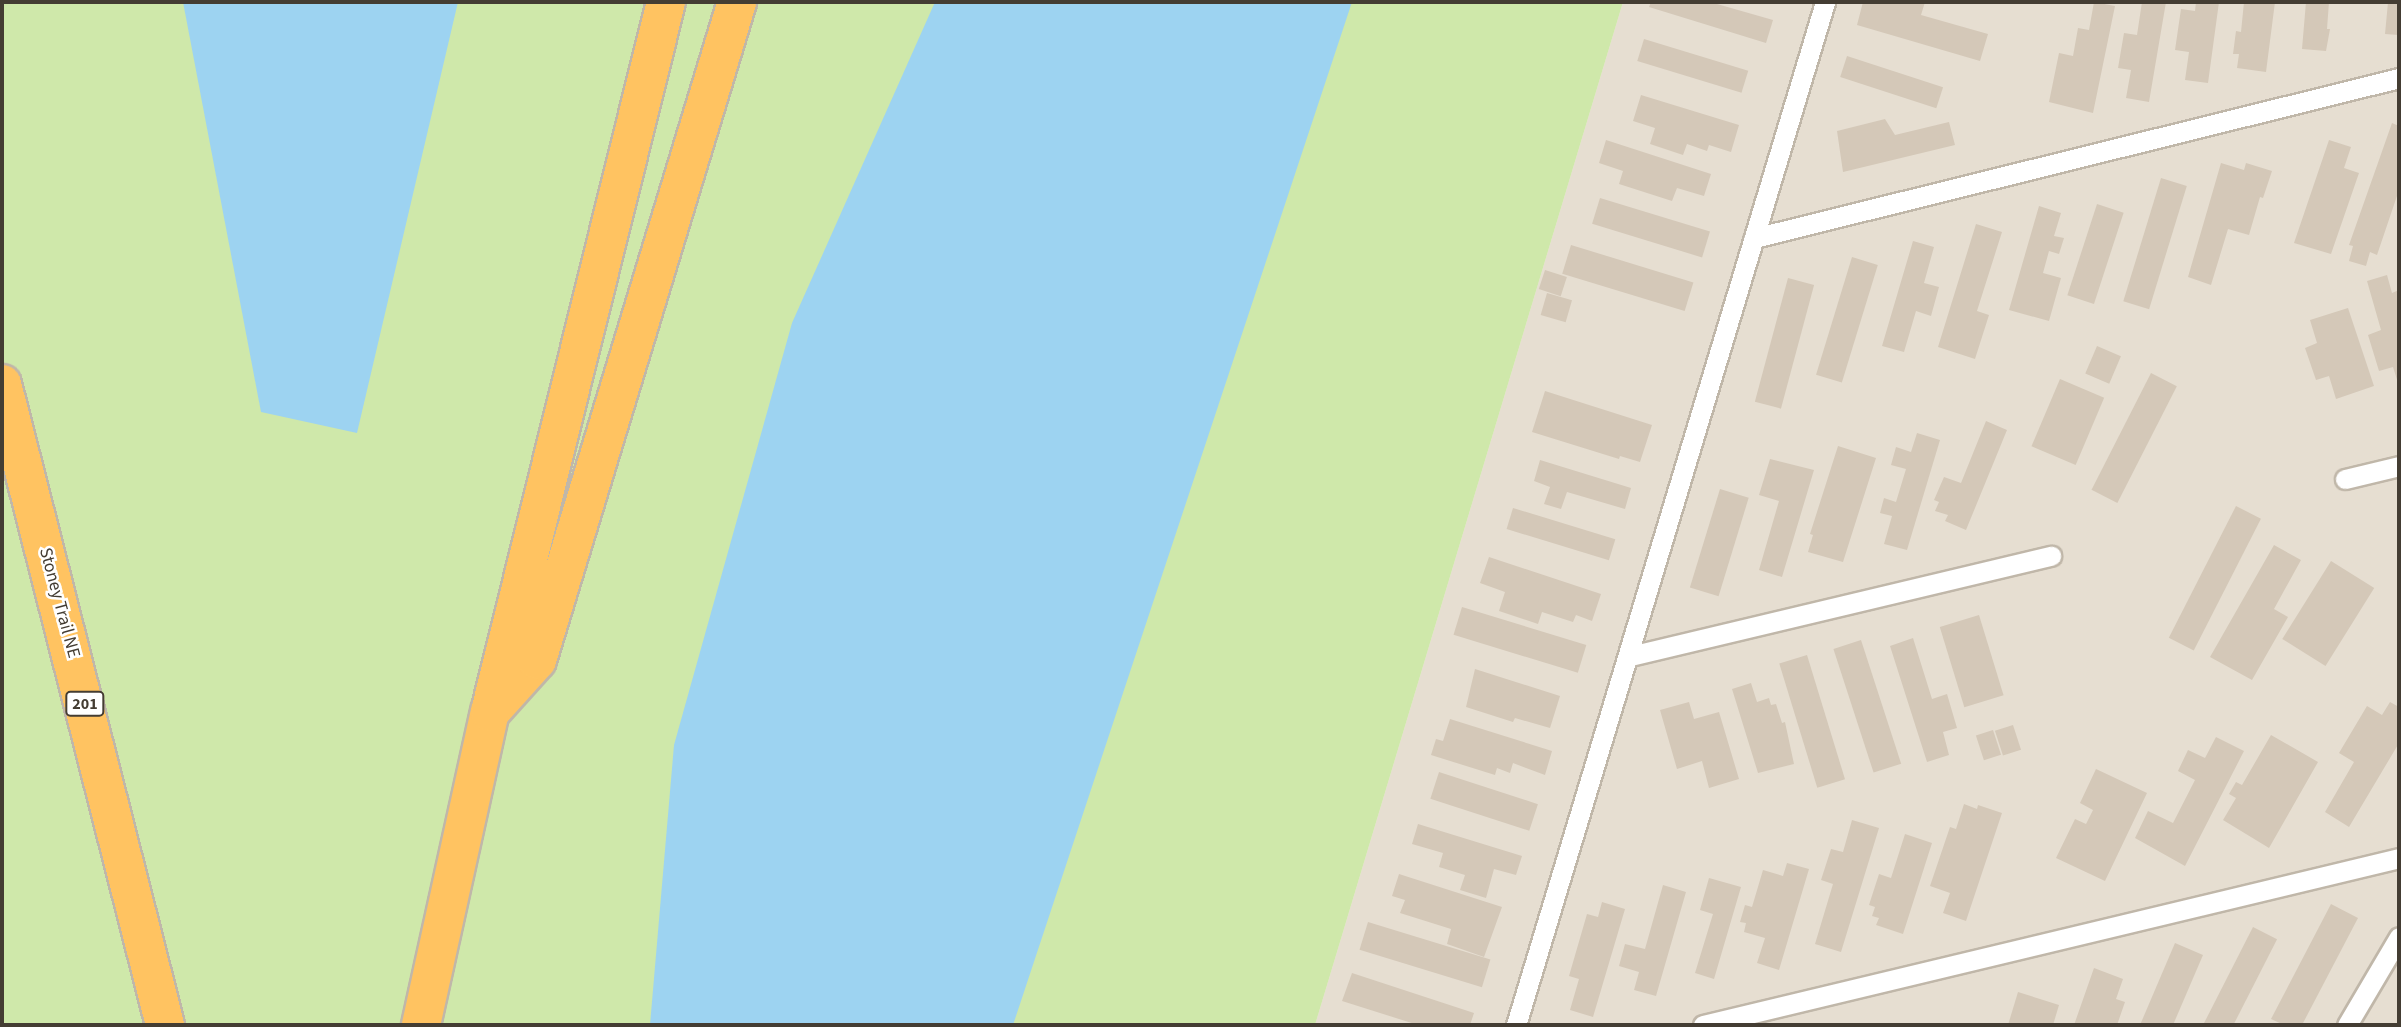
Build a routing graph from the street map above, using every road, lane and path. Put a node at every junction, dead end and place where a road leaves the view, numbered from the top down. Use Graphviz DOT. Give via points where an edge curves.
graph roads {
  1 [pos="666,2"];
  2 [pos="737,2"];
  3 [pos="1825,2"];
  4 [pos="2399,78"];
  5 [pos="1754,238"];
  6 [pos="2,384"];
  7 [pos="2399,466"];
  8 [pos="2345,479"];
  9 [pos="2051,556"];
  10 [pos="1630,656"];
  11 [pos="490,712"];
  12 [pos="2399,858"];
  13 [pos="2399,937"];
  14 [pos="165,1025"];
  15 [pos="421,1025"];
  16 [pos="1516,1025"];
  17 [pos="1703,1025"];
  18 [pos="2347,1025"];
  1 -- 11 [label="highway"];
  2 -- 11 [label="highway" via="537,660"];
  3 -- 5 [label="lane"];
  4 -- 5 [label="lane"];
  5 -- 10 [label="lane"];
  6 -- 14 [label="highway, Stoney Trail NE / 201"];
  7 -- 8 [label="lane"];
  9 -- 10 [label="lane"];
  10 -- 16 [label="lane"];
  11 -- 15 [label="highway"];
  12 -- 17 [label="lane"];
  13 -- 18 [label="lane"];
}
